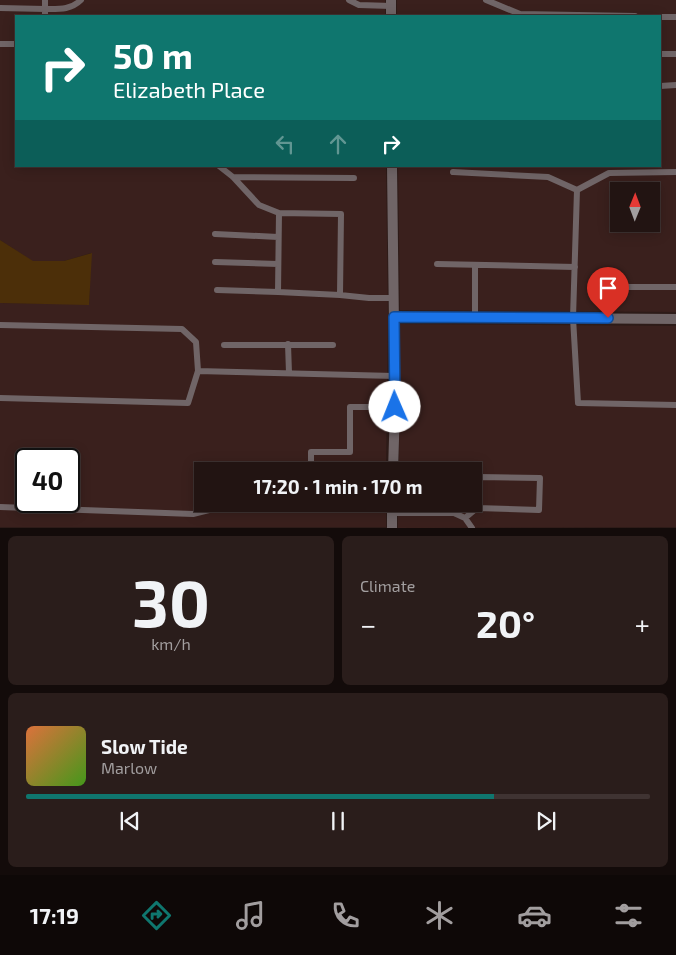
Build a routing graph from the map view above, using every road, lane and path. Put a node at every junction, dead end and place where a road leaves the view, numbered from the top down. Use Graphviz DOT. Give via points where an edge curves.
graph roads {
  1 [pos="45,0"];
  2 [pos="81,0"];
  3 [pos="348,0"];
  4 [pos="486,0"];
  5 [pos="0,8"];
  6 [pos="391,8"];
  7 [pos="45,13"];
  8 [pos="521,15"];
  9 [pos="661,17"];
  10 [pos="676,17"];
  11 [pos="0,44"];
  12 [pos="15,44"];
  13 [pos="661,54"];
  14 [pos="676,54"];
  15 [pos="676,85"];
  16 [pos="661,86"];
  17 [pos="220,167"];
  18 [pos="392,167"];
  19 [pos="453,172"];
  20 [pos="676,172"];
  21 [pos="233,177"];
  22 [pos="354,178"];
  23 [pos="577,190"];
  24 [pos="279,212"];
  25 [pos="215,234"];
  26 [pos="278,236"];
  27 [pos="215,262"];
  28 [pos="278,264"];
  29 [pos="437,264"];
  30 [pos="475,265"];
  31 [pos="575,267"];
  32 [pos="608,287"];
  33 [pos="676,287"];
  34 [pos="217,290"];
  35 [pos="278,292"];
  36 [pos="340,295"];
  37 [pos="394,298"];
  38 [pos="394,317"];
  39 [pos="475,318"];
  40 [pos="573,318"];
  41 [pos="676,319"];
  42 [pos="0,324"];
  43 [pos="288,344"];
  44 [pos="224,345"];
  45 [pos="333,345"];
  46 [pos="198,371"];
  47 [pos="289,373"];
  48 [pos="394,376"];
  49 [pos="0,398"];
  50 [pos="676,405"];
  51 [pos="395,407"];
  52 [pos="310,462"];
  53 [pos="392,462"];
  54 [pos="0,506"];
  55 [pos="477,508"];
  56 [pos="201,512"];
  57 [pos="392,512"];
  58 [pos="444,512"];
  59 [pos="473,512"];
  60 [pos="466,518"];
  61 [pos="392,528"];
  62 [pos="472,528"];
  1 -- 7 [label="lane"];
  2 -- 7 [label="lane" via="71,7"];
  3 -- 6 [label="lane" via="359,5"];
  4 -- 8 [label="lane"];
  5 -- 7 [label="lane"];
  9 -- 10 [label="lane"];
  11 -- 12 [label="lane"];
  13 -- 14 [label="lane"];
  15 -- 16 [label="lane"];
  17 -- 21 [label="lane"];
  18 -- 37 [label="street"];
  19 -- 23 [label="lane" via="548,177"];
  20 -- 23 [label="lane" via="609,173"];
  21 -- 22 [label="lane"];
  21 -- 24 [label="lane" via="259,205"];
  23 -- 31 [label="lane"];
  24 -- 26 [label="lane"];
  24 -- 36 [label="lane" via="341,214"];
  25 -- 26 [label="lane"];
  26 -- 28 [label="lane"];
  27 -- 28 [label="lane"];
  28 -- 35 [label="lane"];
  29 -- 30 [label="lane"];
  30 -- 31 [label="lane"];
  30 -- 39 [label="lane"];
  31 -- 40 [label="lane"];
  32 -- 33 [label="lane"];
  34 -- 35 [label="lane"];
  35 -- 36 [label="lane"];
  36 -- 37 [label="lane"];
  37 -- 38 [label="street"];
  38 -- 39 [label="street"];
  38 -- 48 [label="street"];
  39 -- 40 [label="street"];
  40 -- 41 [label="street"];
  40 -- 50 [label="lane" via="578,403"];
  42 -- 46 [label="lane" via="182,329 196,342"];
  43 -- 44 [label="lane"];
  43 -- 45 [label="lane"];
  43 -- 47 [label="lane"];
  46 -- 47 [label="lane"];
  46 -- 49 [label="lane" via="188,404"];
  47 -- 48 [label="lane"];
  48 -- 51 [label="street"];
  51 -- 52 [label="lane" via="350,407 350,452 311,452"];
  51 -- 53 [label="street"];
  54 -- 56 [label="lane"];
  55 -- 55 [label="lane" via="539,510 540,478 479,477"];
  57 -- 61 [label="street"];
  58 -- 60 [label="lane"];
  59 -- 60 [label="lane"];
  60 -- 62 [label="lane"];
}
